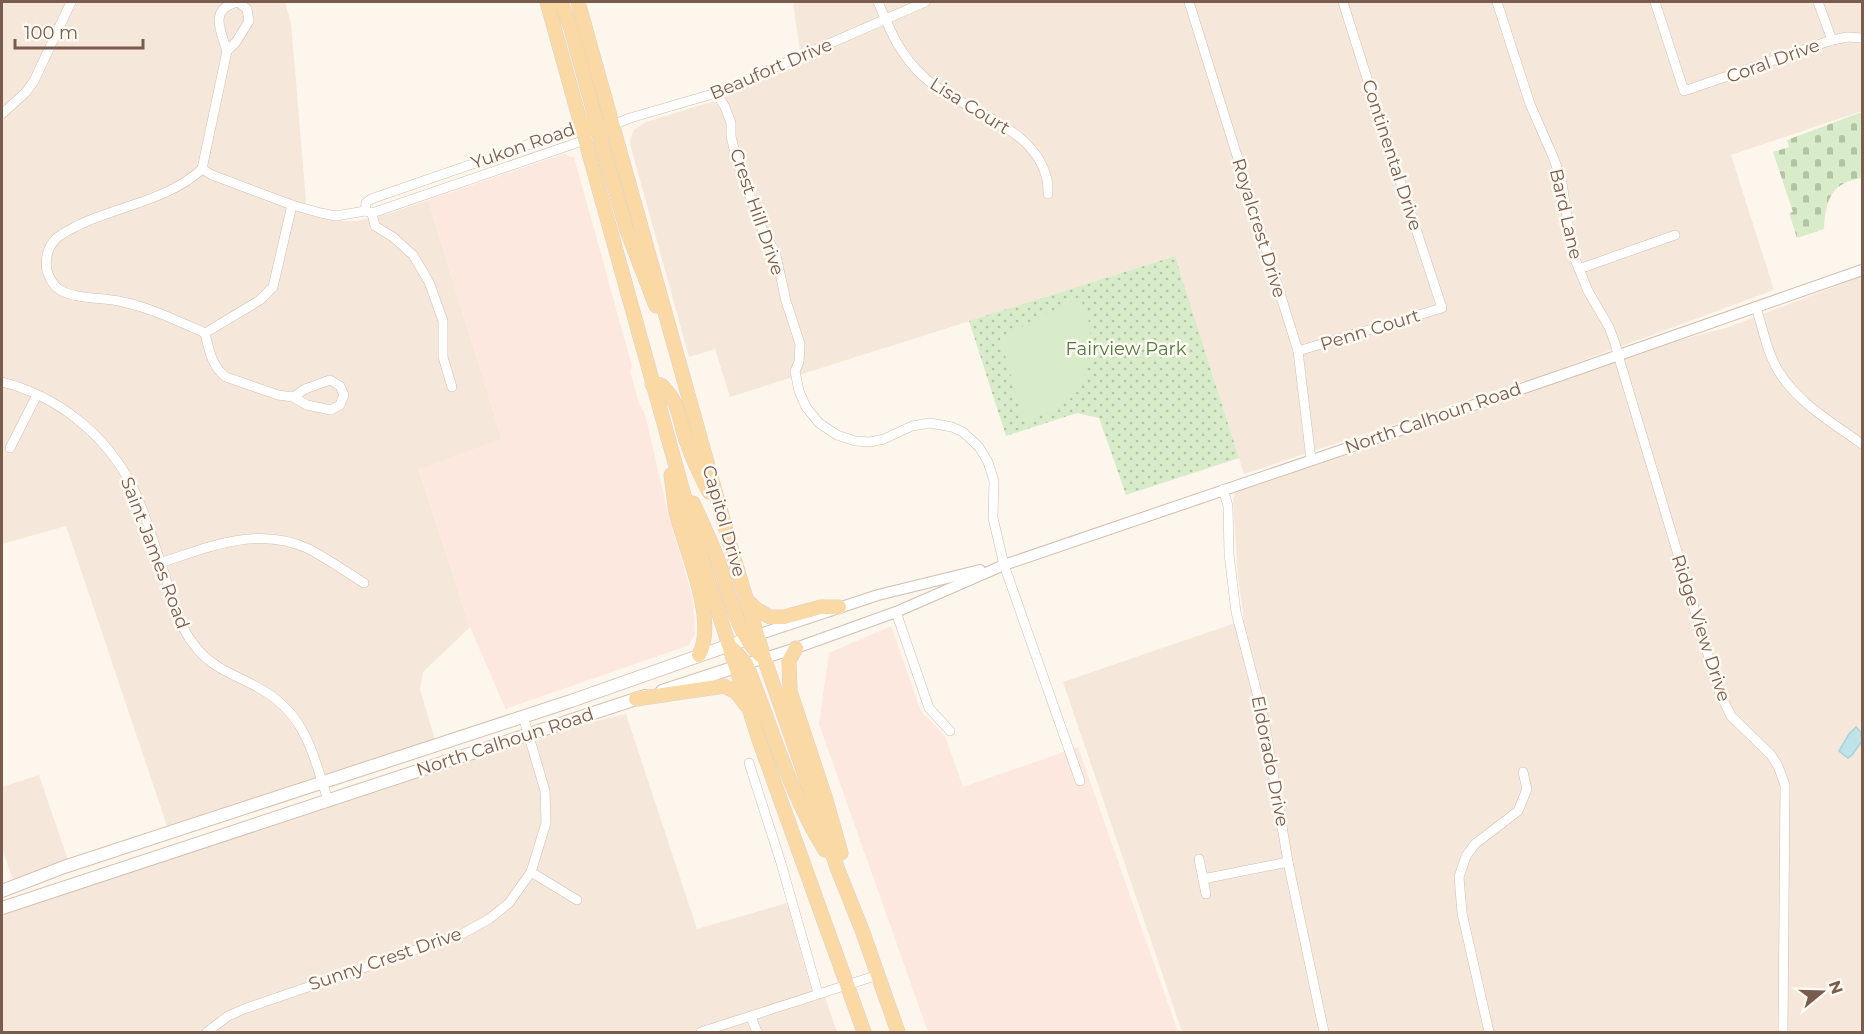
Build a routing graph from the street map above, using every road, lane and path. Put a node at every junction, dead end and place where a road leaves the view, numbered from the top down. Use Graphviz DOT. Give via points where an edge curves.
graph roads {
  1 [pos="71,2"];
  2 [pos="547,2"];
  3 [pos="561,2"];
  4 [pos="578,2"];
  5 [pos="878,2"];
  6 [pos="926,2"];
  7 [pos="1189,2"];
  8 [pos="1343,2"];
  9 [pos="1497,2"];
  10 [pos="1655,2"];
  11 [pos="1818,2"];
  12 [pos="885,20"];
  13 [pos="1863,38"];
  14 [pos="1832,40"];
  15 [pos="227,51"];
  16 [pos="716,93"];
  17 [pos="2,114"];
  18 [pos="597,127"];
  19 [pos="585,141"];
  20 [pos="202,169"];
  21 [pos="1048,194"];
  22 [pos="292,205"];
  23 [pos="369,212"];
  24 [pos="1675,235"];
  25 [pos="1579,269"];
  26 [pos="1863,270"];
  27 [pos="1756,307"];
  28 [pos="1442,308"];
  29 [pos="204,333"];
  30 [pos="1298,351"];
  31 [pos="1618,355"];
  32 [pos="2,382"];
  33 [pos="652,384"];
  34 [pos="452,387"];
  35 [pos="37,395"];
  36 [pos="293,397"];
  37 [pos="665,431"];
  38 [pos="1863,444"];
  39 [pos="10,448"];
  40 [pos="1311,459"];
  41 [pos="675,464"];
  42 [pos="1223,489"];
  43 [pos="723,518"];
  44 [pos="160,563"];
  45 [pos="1004,565"];
  46 [pos="364,583"];
  47 [pos="747,600"];
  48 [pos="839,607"];
  49 [pos="896,612"];
  50 [pos="752,637"];
  51 [pos="729,645"];
  52 [pos="796,648"];
  53 [pos="699,655"];
  54 [pos="764,658"];
  55 [pos="741,665"];
  56 [pos="636,699"];
  57 [pos="751,712"];
  58 [pos="523,716"];
  59 [pos="950,731"];
  60 [pos="528,733"];
  61 [pos="749,763"];
  62 [pos="1523,772"];
  63 [pos="1080,781"];
  64 [pos="322,783"];
  65 [pos="328,800"];
  66 [pos="1199,860"];
  67 [pos="1288,862"];
  68 [pos="838,870"];
  69 [pos="531,872"];
  70 [pos="1203,879"];
  71 [pos="2,891"];
  72 [pos="1206,894"];
  73 [pos="577,900"];
  74 [pos="2,908"];
  75 [pos="862,930"];
  76 [pos="878,975"];
  77 [pos="847,985"];
  78 [pos="818,993"];
  79 [pos="751,1017"];
  80 [pos="207,1032"];
  81 [pos="701,1032"];
  82 [pos="757,1032"];
  83 [pos="864,1032"];
  84 [pos="898,1032"];
  85 [pos="1324,1032"];
  86 [pos="1489,1032"];
  87 [pos="1783,1032"];
  1 -- 17 [label="street" via="34,81"];
  2 -- 18 [label="main road, Capitol Drive"];
  3 -- 18 [label="main road"];
  4 -- 18 [label="main road, Capitol Drive"];
  5 -- 12 [label="street, Lisa Court"];
  6 -- 12 [label="street, Beaufort Drive"];
  7 -- 30 [label="street, Royalcrest Drive"];
  8 -- 28 [label="street, Continental Drive"];
  9 -- 25 [label="street, Bard Lane" via="1530,105 1562,183 1571,244"];
  10 -- 14 [label="street, Coral Drive" via="1684,92"];
  11 -- 14 [label="street"];
  12 -- 16 [label="street, Beaufort Drive"];
  12 -- 21 [label="street, Lisa Court" via="893,39 924,78 1007,128 1035,152 1047,176"];
  13 -- 14 [label="street, Coral Drive"];
  15 -- 15 [label="street" via="249,21 247,9 238,2 226,4 218,18"];
  15 -- 20 [label="street"];
  16 -- 18 [label="street, Beaufort Drive"];
  16 -- 45 [label="street, Crest Hill Drive" via="731,123 737,162 764,234 775,252 800,344 795,372 806,407 819,423 855,441 884,439 912,426 930,423 963,432 979,447 991,471 993,518"];
  18 -- 19 [label="main road, Capitol Drive"];
  18 -- 23 [label="street, Yukon Road" via="370,199 366,203"];
  18 -- 43 [label="main road, Capitol Drive" via="626,228 678,358"];
  19 -- 23 [label="street, Yukon Road"];
  19 -- 33 [label="main road, Capitol Drive"];
  20 -- 22 [label="street, Yukon Road"];
  20 -- 29 [label="street" via="162,194 62,234 54,240 46,263 54,286 70,294 142,307"];
  22 -- 23 [label="street, Yukon Road" via="336,216"];
  22 -- 29 [label="street" via="273,287 260,300"];
  23 -- 34 [label="street" via="375,226 413,255 429,282 443,321 443,357"];
  24 -- 25 [label="street"];
  25 -- 31 [label="street, Bard Lane" via="1609,327"];
  26 -- 27 [label="street, North Calhoun Road"];
  27 -- 31 [label="street, North Calhoun Road"];
  27 -- 38 [label="street" via="1778,371 1790,388 1812,409"];
  28 -- 30 [label="street, Penn Court"];
  29 -- 36 [label="street" via="219,372"];
  30 -- 40 [label="street, Royalcrest Drive"];
  31 -- 40 [label="street, North Calhoun Road"];
  31 -- 87 [label="street, Ridge View Drive" via="1719,691 1731,716 1775,760 1783,776"];
  32 -- 35 [label="street, Saint James Road"];
  33 -- 37 [label="main road, Capitol Drive"];
  33 -- 43 [label="main road" via="661,385 672,395 697,468"];
  35 -- 39 [label="street"];
  35 -- 44 [label="street, Saint James Road" via="63,408 93,433 118,462 139,500"];
  36 -- 36 [label="street" via="307,405 331,410 340,405 344,395 340,386 330,380"];
  37 -- 41 [label="main road, Capitol Drive"];
  37 -- 53 [label="main road" via="676,512 703,608 704,636"];
  40 -- 42 [label="street, North Calhoun Road"];
  41 -- 50 [label="main road" via="719,562 730,600"];
  41 -- 51 [label="main road, Capitol Drive"];
  42 -- 45 [label="street, North Calhoun Road"];
  42 -- 67 [label="street, Eldorado Drive" via="1228,506 1236,612 1269,744"];
  43 -- 47 [label="main road, Capitol Drive"];
  44 -- 46 [label="street" via="225,541 272,539 309,550"];
  44 -- 64 [label="street, Saint James Road" via="181,624 196,648 215,665 287,707 303,731"];
  45 -- 48 [label="street, North Calhoun Road" via="905,587"];
  45 -- 49 [label="street, North Calhoun Road"];
  45 -- 63 [label="street, Crest Hill Drive"];
  47 -- 48 [label="main road" via="770,617"];
  47 -- 50 [label="main road, Capitol Drive"];
  48 -- 50 [label="street, North Calhoun Road"];
  49 -- 52 [label="street, North Calhoun Road"];
  49 -- 59 [label="street" via="929,708"];
  50 -- 51 [label="main road, North Calhoun Road"];
  50 -- 54 [label="main road"];
  51 -- 53 [label="main road, North Calhoun Road"];
  51 -- 55 [label="main road"];
  52 -- 54 [label="street, North Calhoun Road"];
  52 -- 75 [label="main road" via="789,661 790,691 826,800"];
  53 -- 58 [label="main road, North Calhoun Road"];
  54 -- 55 [label="street, North Calhoun Road"];
  54 -- 68 [label="main road"];
  55 -- 56 [label="main road, North Calhoun Road"];
  55 -- 57 [label="main road"];
  55 -- 68 [label="main road" via="810,827"];
  56 -- 57 [label="main road" via="724,686 736,692"];
  56 -- 60 [label="main road, North Calhoun Road"];
  57 -- 77 [label="main road"];
  58 -- 60 [label="street, Sunny Crest Drive"];
  58 -- 64 [label="main road, North Calhoun Road"];
  60 -- 65 [label="main road, North Calhoun Road"];
  60 -- 69 [label="street, Sunny Crest Drive" via="547,807"];
  61 -- 78 [label="street"];
  62 -- 86 [label="street" via="1527,789 1518,811 1475,844 1459,877 1462,913"];
  64 -- 65 [label="street, Saint James Road"];
  64 -- 71 [label="main road, North Calhoun Road"];
  65 -- 74 [label="main road, North Calhoun Road"];
  66 -- 70 [label="street"];
  67 -- 70 [label="street"];
  67 -- 85 [label="street, Eldorado Drive"];
  68 -- 75 [label="main road"];
  69 -- 73 [label="street"];
  69 -- 80 [label="street, Sunny Crest Drive" via="501,910 462,934 253,1005 228,1016"];
  70 -- 72 [label="street"];
  75 -- 76 [label="main road"];
  76 -- 77 [label="street"];
  76 -- 84 [label="main road"];
  77 -- 78 [label="street"];
  77 -- 83 [label="main road"];
  78 -- 79 [label="street"];
  79 -- 81 [label="street"];
  79 -- 82 [label="street"];
}
